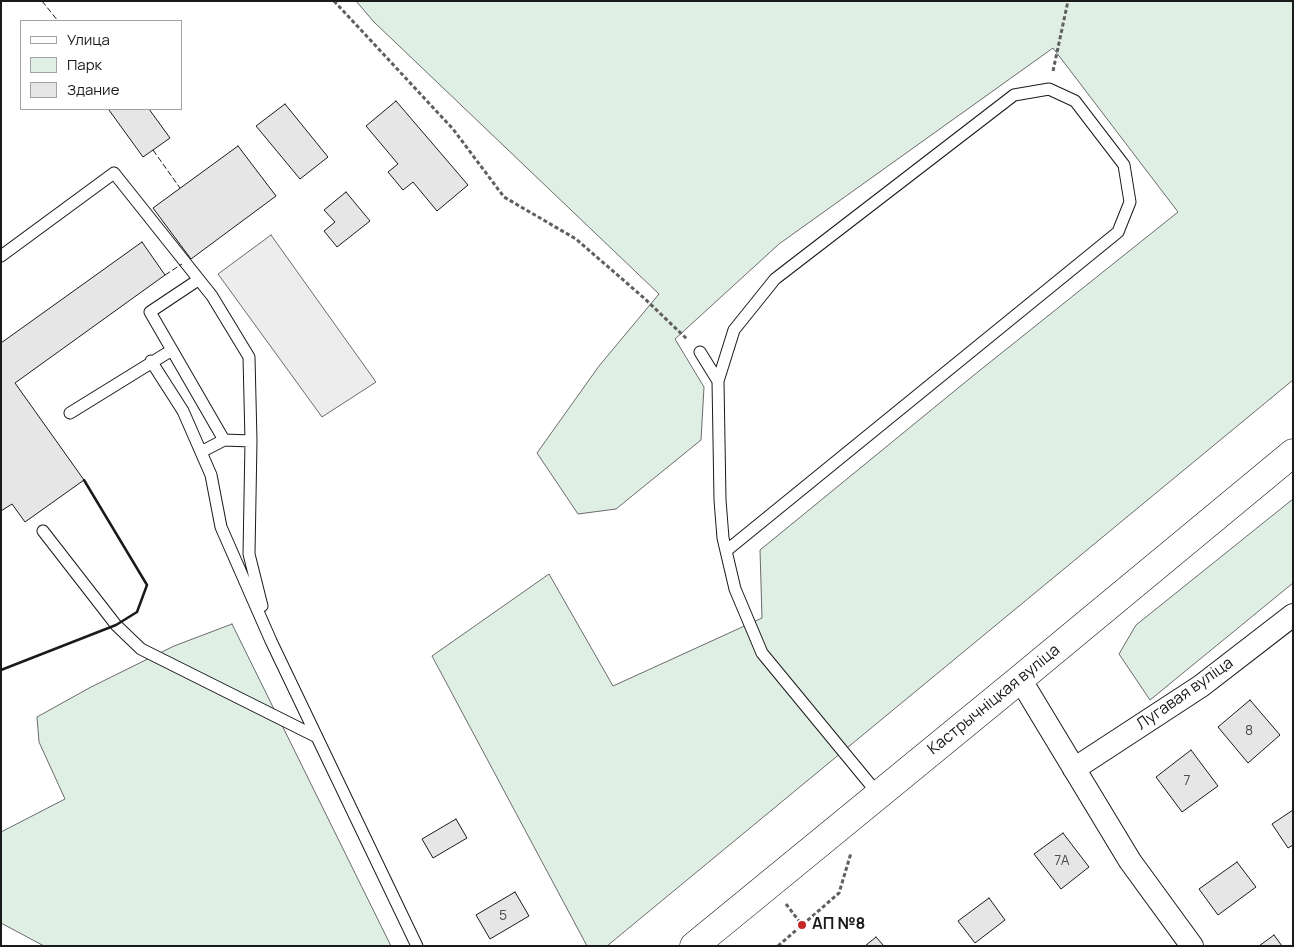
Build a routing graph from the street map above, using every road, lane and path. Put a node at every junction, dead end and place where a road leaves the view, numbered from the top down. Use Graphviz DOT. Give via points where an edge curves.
graph roads {
  1 [pos="334,1"];
  2 [pos="1068,1"];
  3 [pos="1049,89"];
  4 [pos="1,256"];
  5 [pos="198,280"];
  6 [pos="172,350"];
  7 [pos="700,352"];
  8 [pos="151,361"];
  9 [pos="718,381"];
  10 [pos="70,413"];
  11 [pos="224,440"];
  12 [pos="250,441"];
  13 [pos="201,452"];
  14 [pos="1293,453"];
  15 [pos="43,530"];
  16 [pos="726,551"];
  17 [pos="1293,615"];
  18 [pos="271,641"];
  19 [pos="1020,679"];
  20 [pos="317,737"];
  21 [pos="1074,769"];
  22 [pos="879,795"];
  23 [pos="839,893"];
  24 [pos="417,946"];
  25 [pos="694,946"];
  26 [pos="778,946"];
  27 [pos="1192,946"];
  1 -- 7 [label="path" via="453,128 504,197 576,239"];
  2 -- 3 [label="path"];
  3 -- 9 [label="lane" via="1014,95 774,278 734,330"];
  3 -- 16 [label="lane" via="1075,101 1124,165 1130,202 1118,232"];
  4 -- 5 [label="lane" via="114,173"];
  5 -- 6 [label="lane" via="150,312"];
  5 -- 12 [label="lane" via="212,296 249,357"];
  6 -- 8 [label="lane"];
  6 -- 11 [label="lane"];
  7 -- 9 [label="lane"];
  8 -- 10 [label="lane"];
  8 -- 13 [label="lane" via="183,411"];
  9 -- 16 [label="lane" via="720,500"];
  11 -- 12 [label="lane"];
  11 -- 13 [label="lane"];
  12 -- 18 [label="lane" via="248,554"];
  13 -- 18 [label="lane" via="211,475 222,527"];
  14 -- 19 [label="main road, Кастрычніцкая вуліца"];
  15 -- 20 [label="lane" via="116,625 141,650"];
  16 -- 22 [label="lane" via="735,589 762,653"];
  17 -- 21 [label="street, Лугавая вуліца" via="1202,686"];
  18 -- 20 [label="lane"];
  19 -- 21 [label="street"];
  19 -- 22 [label="main road, Кастрычніцкая вуліца"];
  20 -- 24 [label="lane"];
  21 -- 27 [label="street" via="1130,861"];
  22 -- 25 [label="main road, Кастрычніцкая вуліца"];
  23 -- 26 [label="path"];
}
